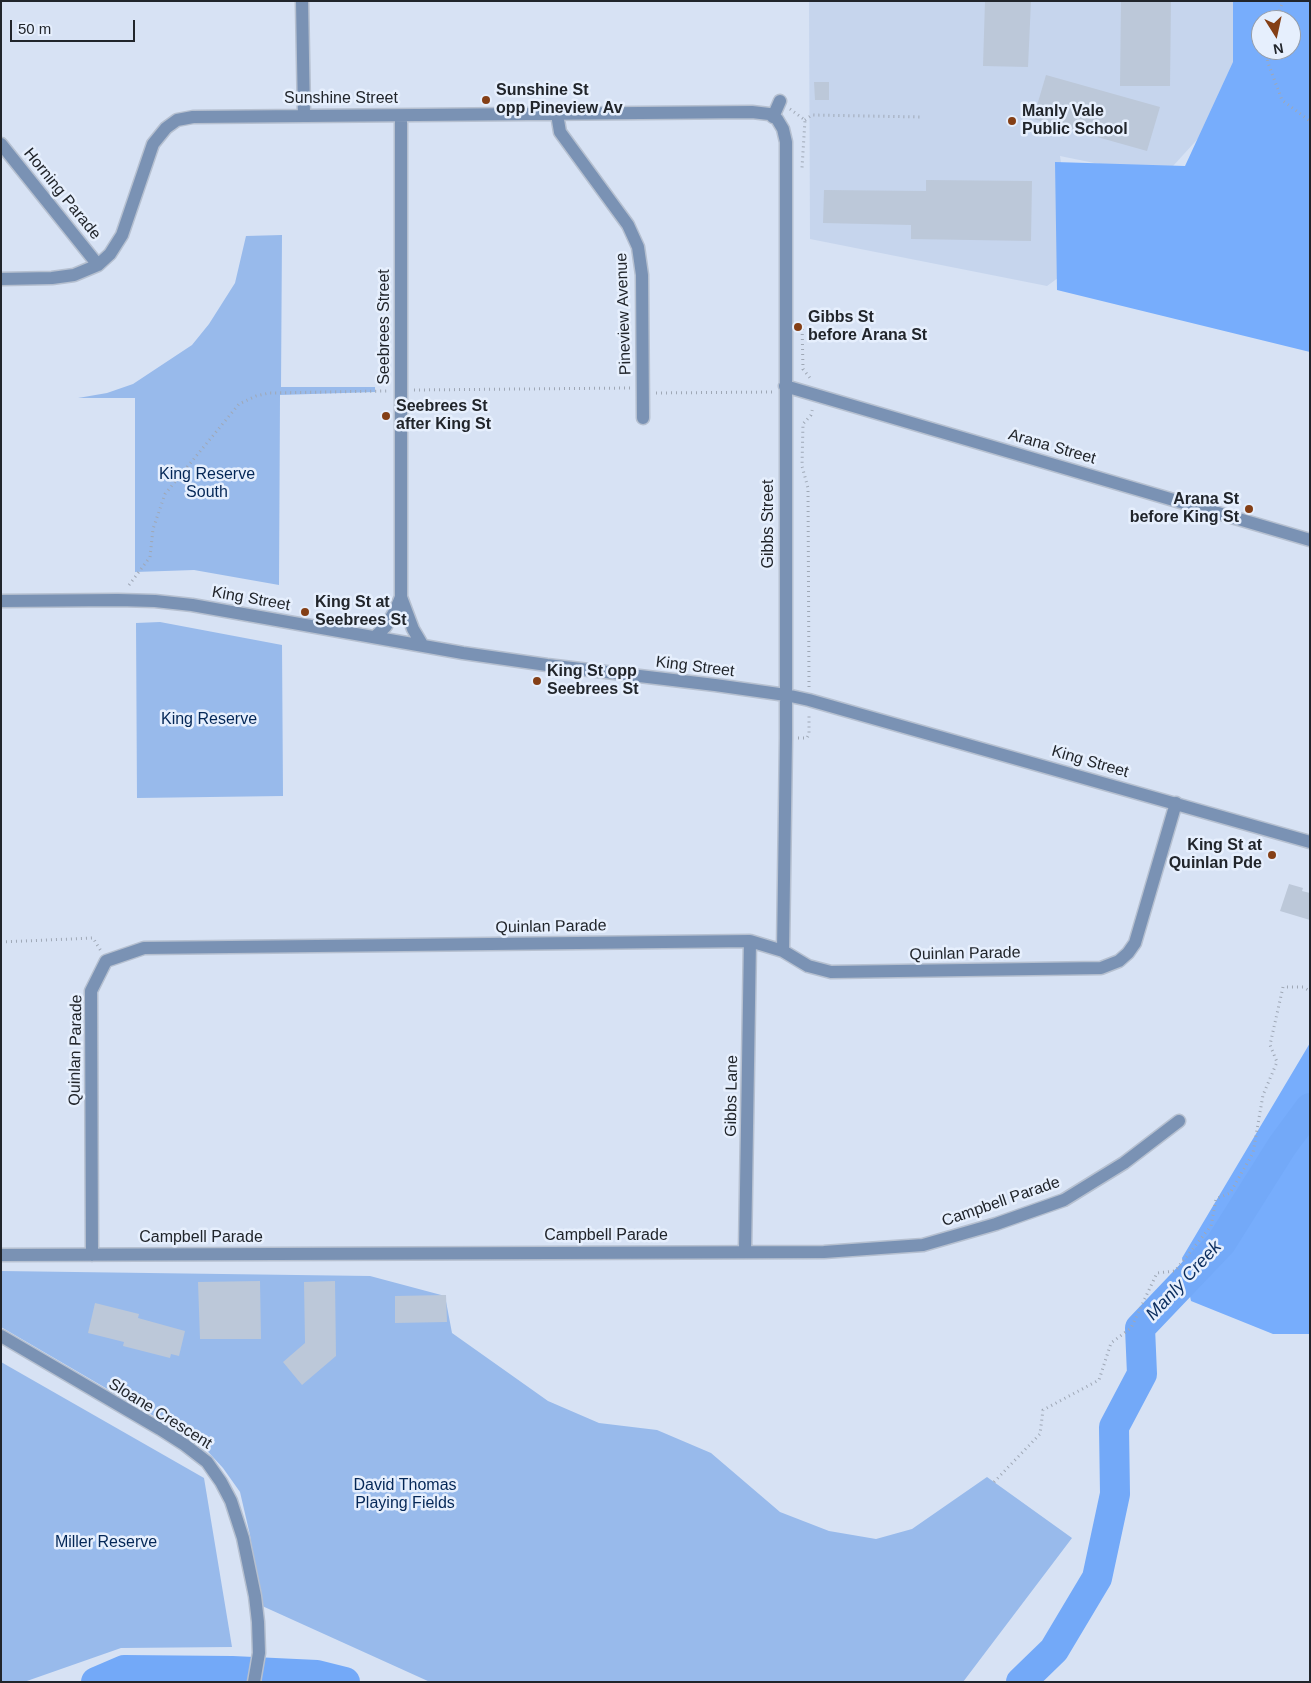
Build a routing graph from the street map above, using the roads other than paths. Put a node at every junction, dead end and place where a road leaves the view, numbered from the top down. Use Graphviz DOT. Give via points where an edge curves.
graph roads {
  1 [pos="302,1"];
  2 [pos="780,101"];
  3 [pos="557,114"];
  4 [pos="304,115"];
  5 [pos="401,116"];
  6 [pos="773,117"];
  7 [pos="1,144"];
  8 [pos="98,265"];
  9 [pos="1,279"];
  10 [pos="785,389"];
  11 [pos="643,418"];
  12 [pos="1310,540"];
  13 [pos="401,597"];
  14 [pos="1,601"];
  15 [pos="375,637"];
  16 [pos="423,646"];
  17 [pos="786,695"];
  18 [pos="1176,803"];
  19 [pos="1310,842"];
  20 [pos="750,941"];
  21 [pos="783,952"];
  22 [pos="1179,1121"];
  23 [pos="745,1251"];
  24 [pos="1,1255"];
  25 [pos="92,1255"];
  26 [pos="1,1336"];
  27 [pos="254,1681"];
  1 -- 4 [label="street"];
  2 -- 6 [label="street"];
  3 -- 5 [label="street, Sunshine Street"];
  3 -- 6 [label="street, Sunshine Street" via="752,112"];
  3 -- 11 [label="street, Pineview Avenue" via="560,132 628,225 638,247 642,274"];
  4 -- 5 [label="street, Sunshine Street"];
  4 -- 8 [label="street, Sunshine Street" via="193,117 177,120 166,128 153,144 122,235"];
  5 -- 13 [label="street, Seebrees Street"];
  6 -- 10 [label="street, Gibbs Street" via="783,129 786,142"];
  7 -- 8 [label="street, Horning Parade"];
  8 -- 9 [label="street, Sunshine Street" via="74,275"];
  10 -- 12 [label="street, Arana Street" via="815,394"];
  10 -- 17 [label="street, Gibbs Street"];
  13 -- 15 [label="street, Seebrees Street" via="386,626"];
  13 -- 16 [label="street, Seebrees Street"];
  14 -- 15 [label="street, King Street" via="192,604"];
  15 -- 16 [label="street, King Street"];
  16 -- 17 [label="street, King Street"];
  17 -- 18 [label="street, King Street"];
  17 -- 21 [label="street, Gibbs Street"];
  18 -- 19 [label="street, King Street"];
  18 -- 21 [label="street, Quinlan Parade" via="1135,943 1128,954 1110,966 831,972 808,966"];
  20 -- 21 [label="street, Quinlan Parade"];
  20 -- 23 [label="street, Gibbs Lane"];
  20 -- 25 [label="street, Quinlan Parade" via="144,948 106,961 91,990"];
  22 -- 23 [label="street, Campbell Parade" via="1124,1163 1064,1200 996,1224 924,1245 824,1252"];
  23 -- 25 [label="street, Campbell Parade"];
  24 -- 25 [label="street, Campbell Parade"];
  26 -- 27 [label="street, Sloane Crescent" via="160,1429 207,1462 221,1482 243,1538 258,1622 259,1653"];
}
